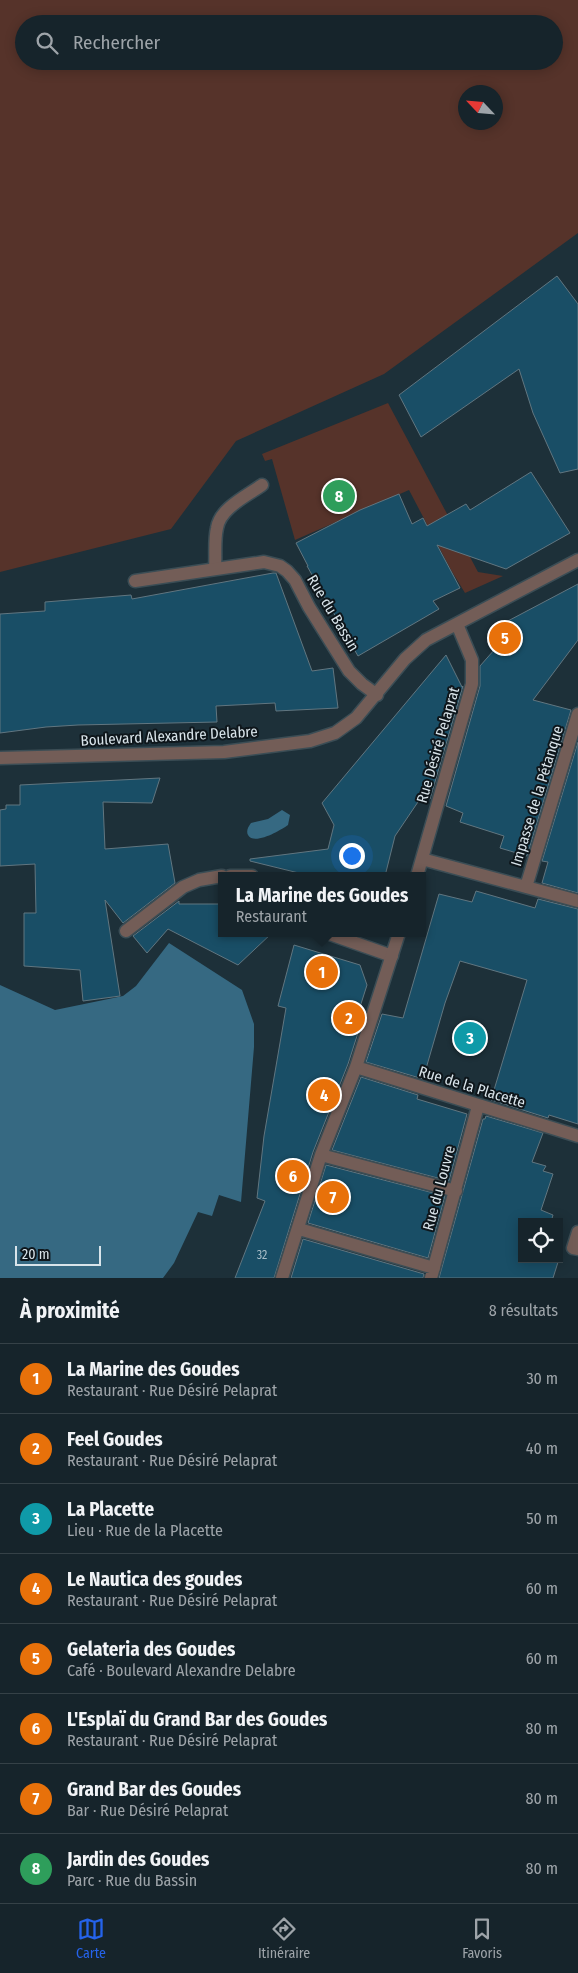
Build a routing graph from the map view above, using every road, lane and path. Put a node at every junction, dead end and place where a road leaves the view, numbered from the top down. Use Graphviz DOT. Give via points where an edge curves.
graph roads {
  1 [pos="262,485"];
  2 [pos="578,560"];
  3 [pos="215,568"];
  4 [pos="135,581"];
  5 [pos="457,624"];
  6 [pos="377,694"];
  7 [pos="578,714"];
  8 [pos="0,758"];
  9 [pos="422,859"];
  10 [pos="418,872"];
  11 [pos="218,877"];
  12 [pos="526,887"];
  13 [pos="577,898"];
  14 [pos="126,931"];
  15 [pos="339,937"];
  16 [pos="398,937"];
  17 [pos="392,956"];
  18 [pos="356,1068"];
  19 [pos="478,1106"];
  20 [pos="578,1136"];
  21 [pos="321,1155"];
  22 [pos="456,1191"];
  23 [pos="299,1229"];
  24 [pos="578,1232"];
  25 [pos="576,1249"];
  26 [pos="433,1273"];
  27 [pos="282,1278"];
  1 -- 3 [label="street" via="220,519"];
  2 -- 5 [label="street, Boulevard Alexandre Delabre"];
  3 -- 4 [label="street, Rue du Bassin"];
  3 -- 6 [label="street, Rue du Bassin" via="264,562 287,570 348,671"];
  5 -- 6 [label="street, Boulevard Alexandre Delabre" via="417,647"];
  5 -- 9 [label="street, Rue Désiré Pelaprat" via="472,660 472,684"];
  6 -- 8 [label="street, Boulevard Alexandre Delabre" via="343,729 310,741 224,752"];
  7 -- 12 [label="street, Impasse de la Pétanque"];
  9 -- 10 [label="street, Rue Désiré Pelaprat"];
  9 -- 12 [label="street"];
  11 -- 14 [label="street" via="183,887"];
  12 -- 13 [label="street"];
  15 -- 17 [label="street"];
  16 -- 17 [label="street"];
  17 -- 18 [label="street"];
  18 -- 19 [label="street, Rue de la Placette"];
  18 -- 21 [label="street"];
  19 -- 20 [label="street, Rue de la Placette"];
  19 -- 22 [label="street, Rue du Louvre"];
  21 -- 22 [label="street"];
  21 -- 23 [label="street"];
  22 -- 26 [label="street, Rue du Louvre"];
  23 -- 26 [label="street"];
  23 -- 27 [label="street"];
  24 -- 25 [label="street"];
}
